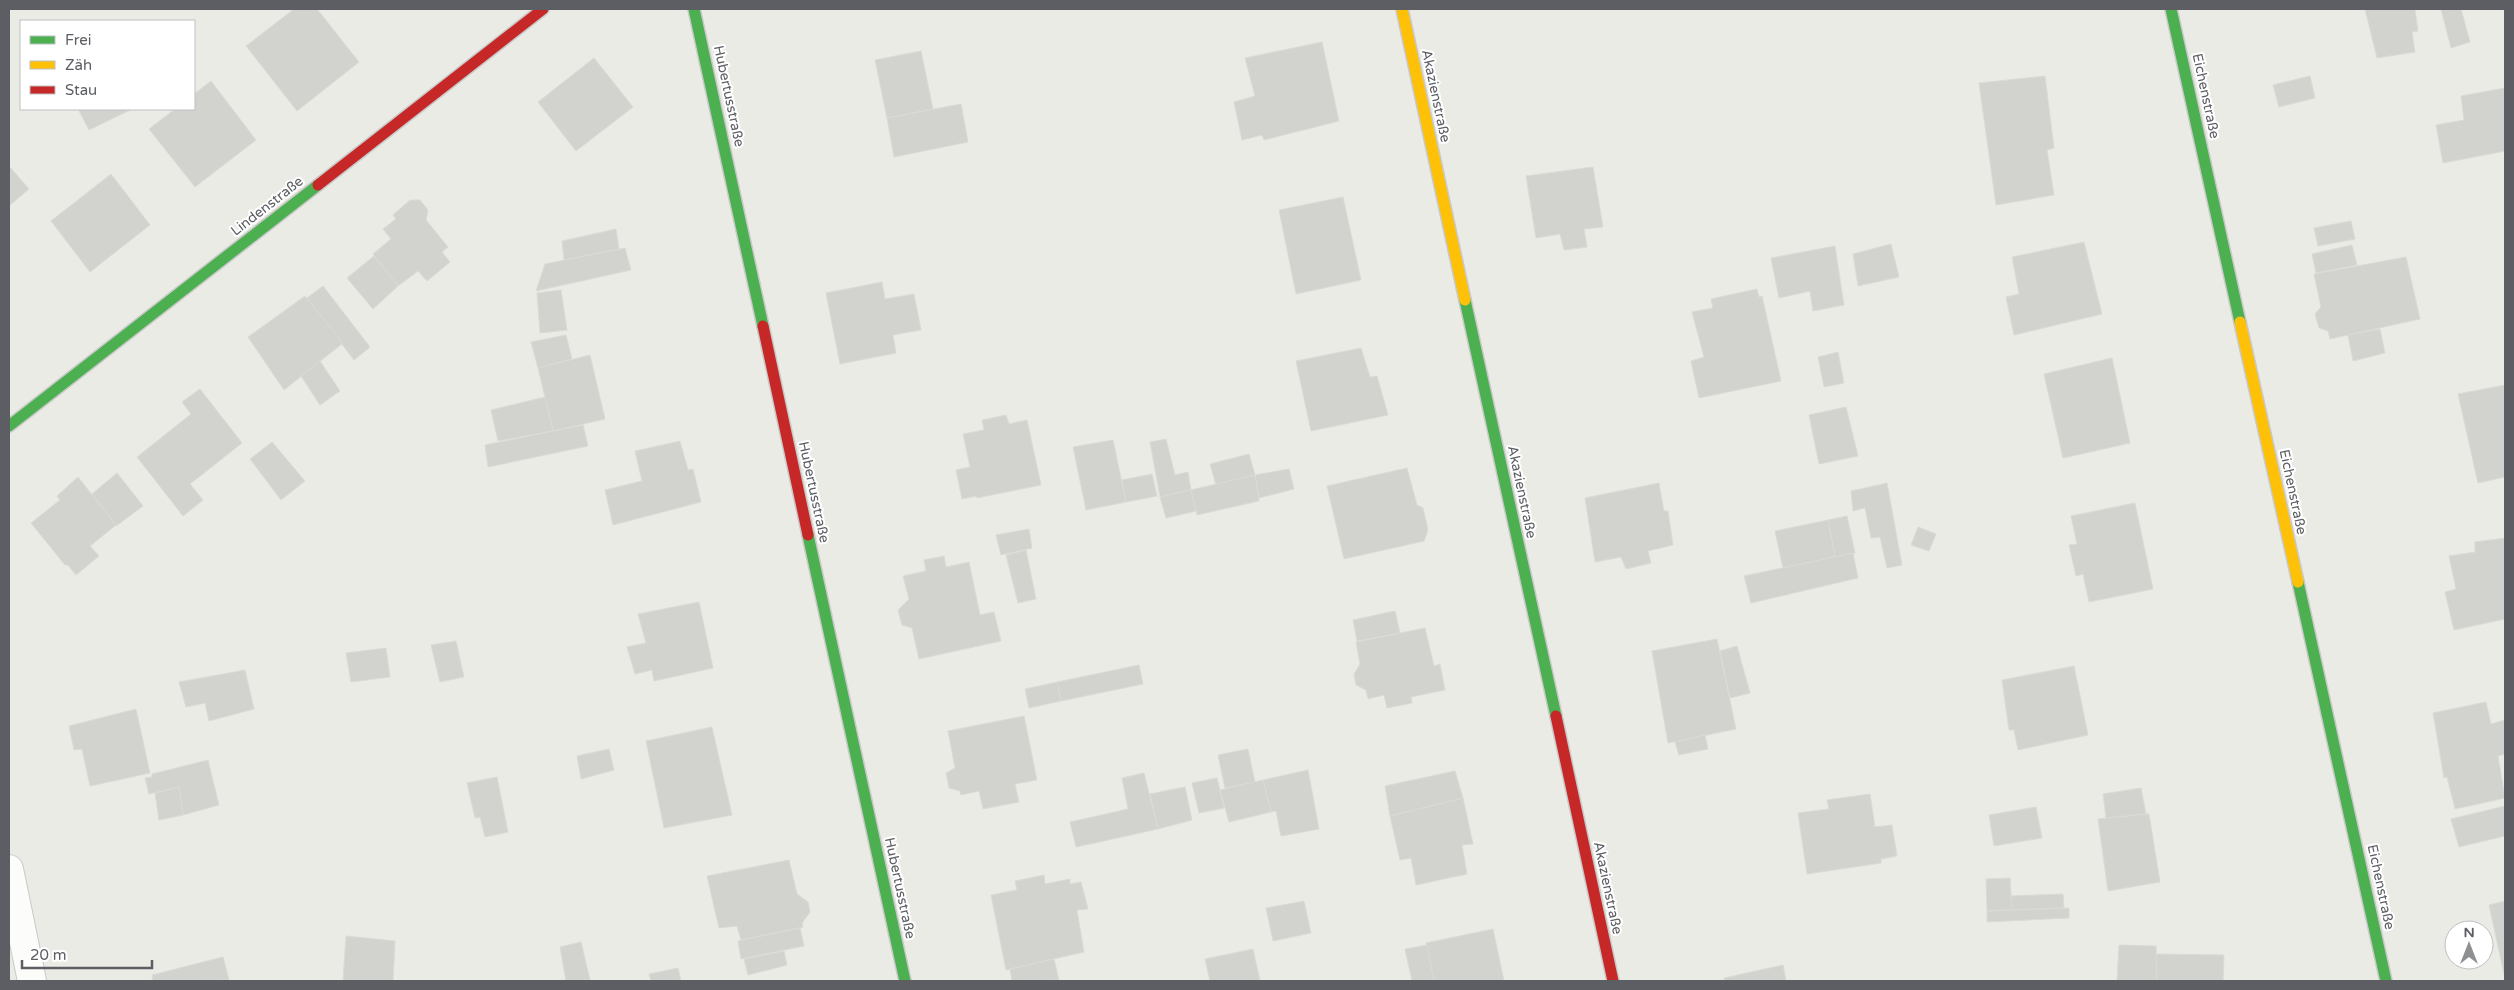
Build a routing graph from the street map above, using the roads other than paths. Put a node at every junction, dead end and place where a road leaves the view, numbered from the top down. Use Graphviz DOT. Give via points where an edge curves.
graph roads {
  1 [pos="543,9"];
  2 [pos="694,9"];
  3 [pos="1402,9"];
  4 [pos="2171,9"];
  5 [pos="9,426"];
  6 [pos="9,870"];
  7 [pos="32,981"];
  8 [pos="905,981"];
  9 [pos="1613,981"];
  10 [pos="2386,981"];
  1 -- 5 [label="street, Lindenstraße"];
  2 -- 8 [label="street, Hubertusstraße"];
  3 -- 9 [label="street, Akazienstraße"];
  4 -- 10 [label="street, Eichenstraße"];
  6 -- 7 [label="street"];
}
